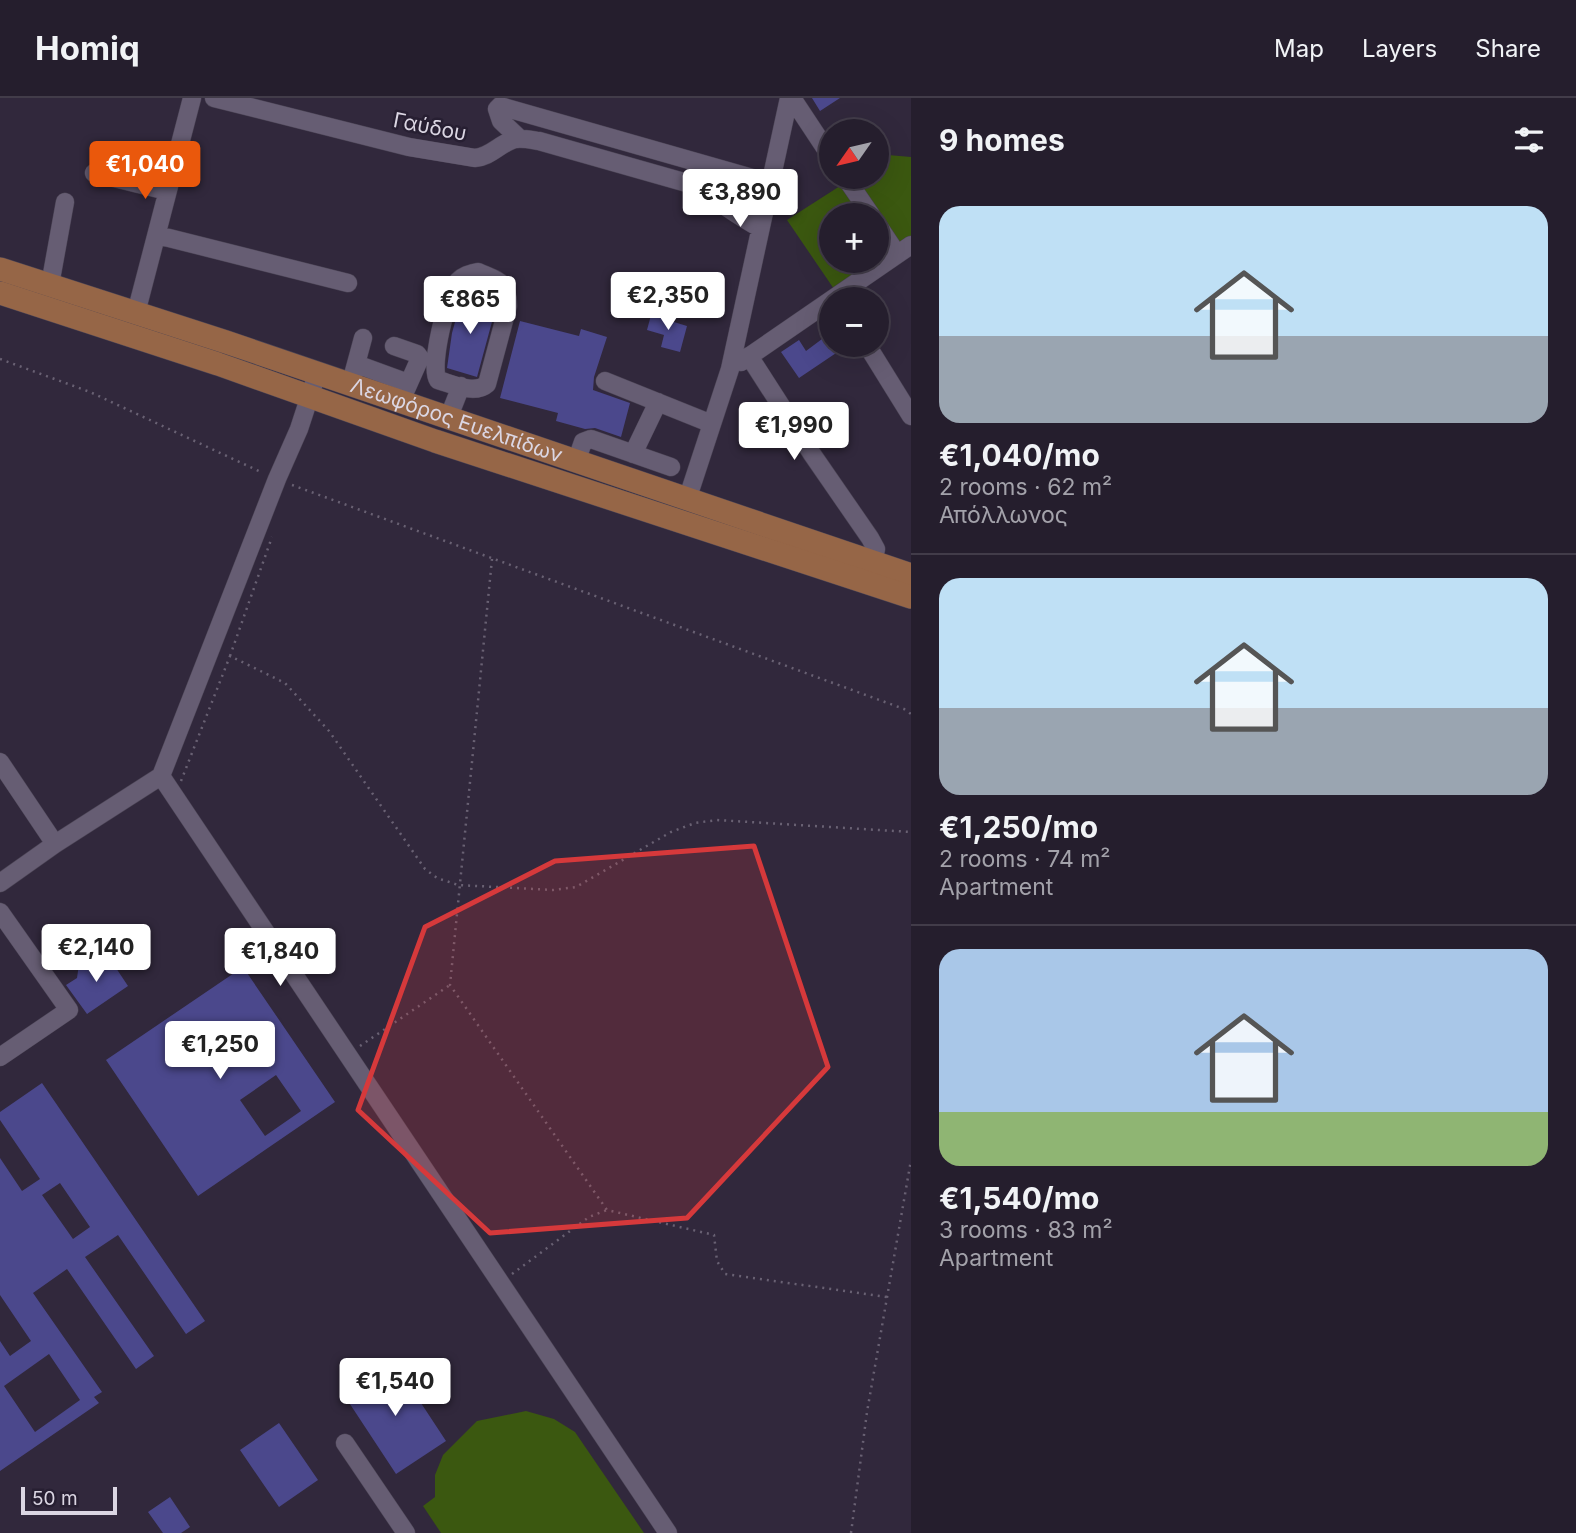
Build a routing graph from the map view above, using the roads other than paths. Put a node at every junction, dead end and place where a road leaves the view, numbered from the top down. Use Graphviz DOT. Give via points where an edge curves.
graph roads {
  1 [pos="192,98"];
  2 [pos="214,98"];
  3 [pos="790,98"];
  4 [pos="519,138"];
  5 [pos="819,140"];
  6 [pos="94,173"];
  7 [pos="770,183"];
  8 [pos="167,191"];
  9 [pos="65,202"];
  10 [pos="760,228"];
  11 [pos="157,234"];
  12 [pos="889,236"];
  13 [pos="904,250"];
  14 [pos="0,269"];
  15 [pos="348,283"];
  16 [pos="50,285"];
  17 [pos="851,287"];
  18 [pos="0,293"];
  19 [pos="819,309"];
  20 [pos="136,313"];
  21 [pos="363,338"];
  22 [pos="394,346"];
  23 [pos="749,356"];
  24 [pos="874,357"];
  25 [pos="730,369"];
  26 [pos="353,375"];
  27 [pos="605,381"];
  28 [pos="314,385"];
  29 [pos="461,386"];
  30 [pos="404,393"];
  31 [pos="658,402"];
  32 [pos="911,416"];
  33 [pos="448,419"];
  34 [pos="712,424"];
  35 [pos="627,452"];
  36 [pos="576,462"];
  37 [pos="671,467"];
  38 [pos="610,474"];
  39 [pos="687,500"];
  40 [pos="873,562"];
  41 [pos="911,575"];
  42 [pos="911,597"];
  43 [pos="0,762"];
  44 [pos="165,783"];
  45 [pos="55,844"];
  46 [pos="0,883"];
  47 [pos="0,912"];
  48 [pos="0,1057"];
  49 [pos="345,1443"];
  50 [pos="406,1533"];
  51 [pos="668,1533"];
  1 -- 8 [label="street"];
  2 -- 4 [label="street, Γαύδου" via="409,147 475,158"];
  3 -- 5 [label="street"];
  3 -- 7 [label="street"];
  4 -- 7 [label="street" via="499,116 499,106"];
  4 -- 10 [label="street" via="687,184"];
  6 -- 8 [label="street"];
  7 -- 10 [label="street"];
  8 -- 11 [label="street"];
  9 -- 16 [label="street"];
  10 -- 25 [label="street"];
  11 -- 15 [label="street"];
  11 -- 20 [label="street"];
  12 -- 13 [label="street"];
  13 -- 17 [label="street"];
  14 -- 16 [label="main road, Λεωφόρος Ευελπίδων"];
  16 -- 20 [label="main road, Λεωφόρος Ευελπίδων"];
  18 -- 28 [label="main road, Λεωφόρος Ευελπίδων"];
  19 -- 23 [label="street"];
  20 -- 28 [label="main road, Λεωφόρος Ευελπίδων"];
  21 -- 26 [label="street"];
  22 -- 30 [label="street" via="419,355"];
  23 -- 25 [label="street"];
  23 -- 40 [label="street" via="870,538 876,549"];
  24 -- 32 [label="street"];
  25 -- 34 [label="street"];
  26 -- 28 [label="main road, Λεωφόρος Ευελπίδων"];
  26 -- 30 [label="main road, Λεωφόρος Ευελπίδων"];
  27 -- 31 [label="street"];
  28 -- 42 [label="main road, Λεωφόρος Ευελπίδων" via="435,441"];
  28 -- 44 [label="street"];
  29 -- 29 [label="street" via="438,380 434,373 454,287 467,274 478,272 501,282 508,306 487,384 476,389"];
  29 -- 33 [label="street"];
  30 -- 33 [label="main road, Λεωφόρος Ευελπίδων"];
  31 -- 34 [label="street"];
  31 -- 35 [label="street"];
  33 -- 36 [label="main road, Λεωφόρος Ευελπίδων"];
  34 -- 39 [label="street"];
  35 -- 36 [label="street" via="586,440"];
  35 -- 37 [label="street"];
  35 -- 38 [label="street"];
  36 -- 38 [label="main road, Λεωφόρος Ευελπίδων"];
  38 -- 39 [label="main road, Λεωφόρος Ευελπίδων"];
  39 -- 40 [label="main road, Λεωφόρος Ευελπίδων"];
  40 -- 41 [label="main road, Λεωφόρος Ευελπίδων"];
  43 -- 45 [label="street"];
  44 -- 45 [label="street"];
  44 -- 51 [label="street"];
  45 -- 46 [label="street"];
  47 -- 48 [label="street" via="69,1010"];
  49 -- 50 [label="street"];
}
